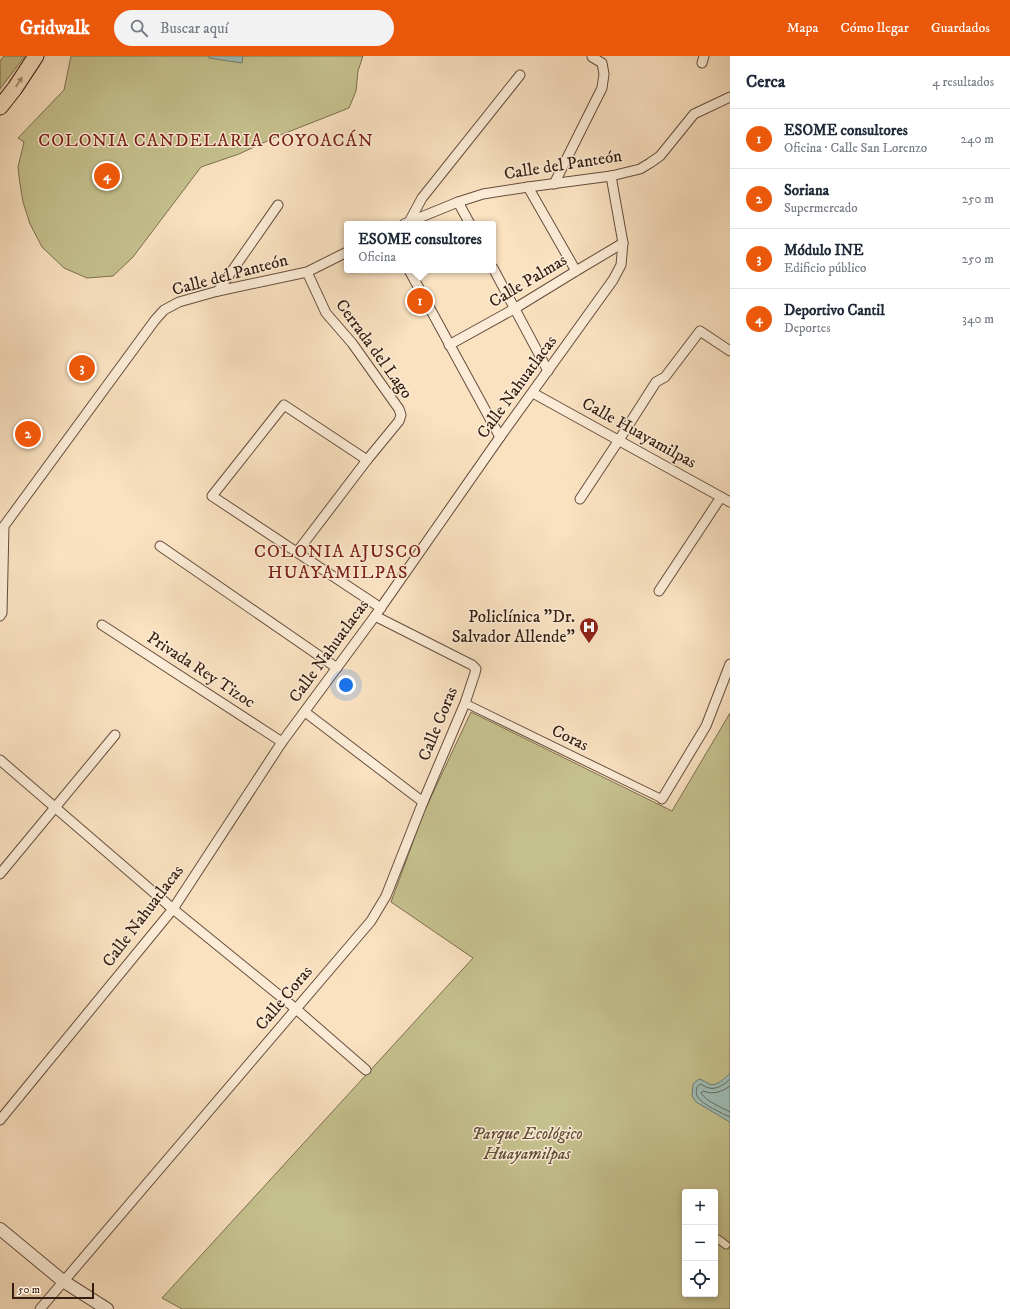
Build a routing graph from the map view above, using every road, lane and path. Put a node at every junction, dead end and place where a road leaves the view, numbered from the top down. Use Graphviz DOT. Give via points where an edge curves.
graph roads {
  1 [pos="36,56"];
  2 [pos="592,57"];
  3 [pos="520,75"];
  4 [pos="730,97"];
  5 [pos="0,107"];
  6 [pos="611,176"];
  7 [pos="554,184"];
  8 [pos="528,186"];
  9 [pos="458,202"];
  10 [pos="278,205"];
  11 [pos="407,221"];
  12 [pos="411,221"];
  13 [pos="468,221"];
  14 [pos="623,243"];
  15 [pos="344,254"];
  16 [pos="576,270"];
  17 [pos="307,272"];
  18 [pos="411,273"];
  19 [pos="496,273"];
  20 [pos="218,291"];
  21 [pos="514,309"];
  22 [pos="449,345"];
  23 [pos="730,351"];
  24 [pos="548,371"];
  25 [pos="533,393"];
  26 [pos="500,437"];
  27 [pos="619,440"];
  28 [pos="367,460"];
  29 [pos="721,496"];
  30 [pos="580,498"];
  31 [pos="730,502"];
  32 [pos="160,546"];
  33 [pos="297,552"];
  34 [pos="659,591"];
  35 [pos="381,608"];
  36 [pos="0,616"];
  37 [pos="375,616"];
  38 [pos="102,625"];
  39 [pos="730,664"];
  40 [pos="337,668"];
  41 [pos="465,703"];
  42 [pos="305,712"];
  43 [pos="115,735"];
  44 [pos="282,742"];
  45 [pos="0,760"];
  46 [pos="662,799"];
  47 [pos="423,802"];
  48 [pos="55,808"];
  49 [pos="0,874"];
  50 [pos="172,909"];
  51 [pos="296,1009"];
  52 [pos="366,1070"];
  53 [pos="0,1120"];
  54 [pos="0,1229"];
  55 [pos="718,1239"];
  56 [pos="726,1245"];
  57 [pos="63,1281"];
  58 [pos="40,1309"];
  59 [pos="107,1309"];
  5 -- 1 [label="main road, one-way"];
  2 -- 7 [label="street" via="602,63 602,88"];
  3 -- 11 [label="street" via="422,198"];
  4 -- 6 [label="street, Calle del Panteón" via="694,114 660,156 650,163 640,169"];
  6 -- 7 [label="street, Calle del Panteón"];
  6 -- 14 [label="street, Calle Nahuatlacas"];
  7 -- 8 [label="street, Calle del Panteón"];
  8 -- 9 [label="street, Calle del Panteón" via="483,194"];
  8 -- 16 [label="street"];
  9 -- 12 [label="street, Calle del Panteón"];
  9 -- 13 [label="street"];
  10 -- 20 [label="street"];
  14 -- 16 [label="street, Calle Palmas"];
  14 -- 24 [label="street, Calle Nahuatlacas" via="621,264 613,280"];
  15 -- 17 [label="street, Calle del Panteón"];
  16 -- 21 [label="street, Calle Palmas"];
  17 -- 20 [label="street, Calle del Panteón"];
  17 -- 28 [label="street, Cerrada del Lago" via="326,313 352,342 401,415 399,421"];
  18 -- 22 [label="street"];
  19 -- 21 [label="street"];
  20 -- 36 [label="street, Calle del Panteón" via="179,302 164,310 151,323 4,526"];
  21 -- 22 [label="street, Calle Palmas"];
  21 -- 24 [label="street"];
  22 -- 26 [label="street"];
  23 -- 27 [label="street" via="700,331 665,377 656,382"];
  24 -- 25 [label="street, Calle Nahuatlacas"];
  25 -- 26 [label="street, Calle Nahuatlacas"];
  25 -- 27 [label="street, Calle Huayamilpas"];
  26 -- 35 [label="street, Calle Nahuatlacas"];
  27 -- 29 [label="street, Calle Huayamilpas"];
  27 -- 30 [label="street"];
  28 -- 33 [label="street, Cerrada del Lago"];
  28 -- 33 [label="street" via="284,405 212,496"];
  29 -- 31 [label="street, Calle Huayamilpas"];
  29 -- 34 [label="street"];
  32 -- 40 [label="street"];
  33 -- 35 [label="street"];
  35 -- 37 [label="street, Calle Nahuatlacas"];
  37 -- 40 [label="street, Calle Nahuatlacas"];
  37 -- 41 [label="street, Calle Coras" via="476,668"];
  38 -- 44 [label="street, Privada Rey Tizoc"];
  39 -- 46 [label="street" via="706,726"];
  40 -- 42 [label="street, Calle Nahuatlacas"];
  41 -- 46 [label="street, Coras"];
  41 -- 47 [label="street, Calle Coras"];
  42 -- 44 [label="street, Calle Nahuatlacas"];
  42 -- 47 [label="street"];
  43 -- 48 [label="street"];
  44 -- 50 [label="street, Calle Nahuatlacas"];
  45 -- 48 [label="street"];
  47 -- 51 [label="street, Calle Coras" via="386,896 371,921"];
  48 -- 49 [label="street"];
  48 -- 50 [label="street"];
  50 -- 51 [label="street"];
  50 -- 53 [label="street, Calle Nahuatlacas"];
  51 -- 52 [label="street"];
  51 -- 57 [label="street, Calle Coras"];
  54 -- 57 [label="street"];
  55 -- 56 [label="street"];
  57 -- 58 [label="street, Calle Coras"];
  57 -- 59 [label="street"];
}
